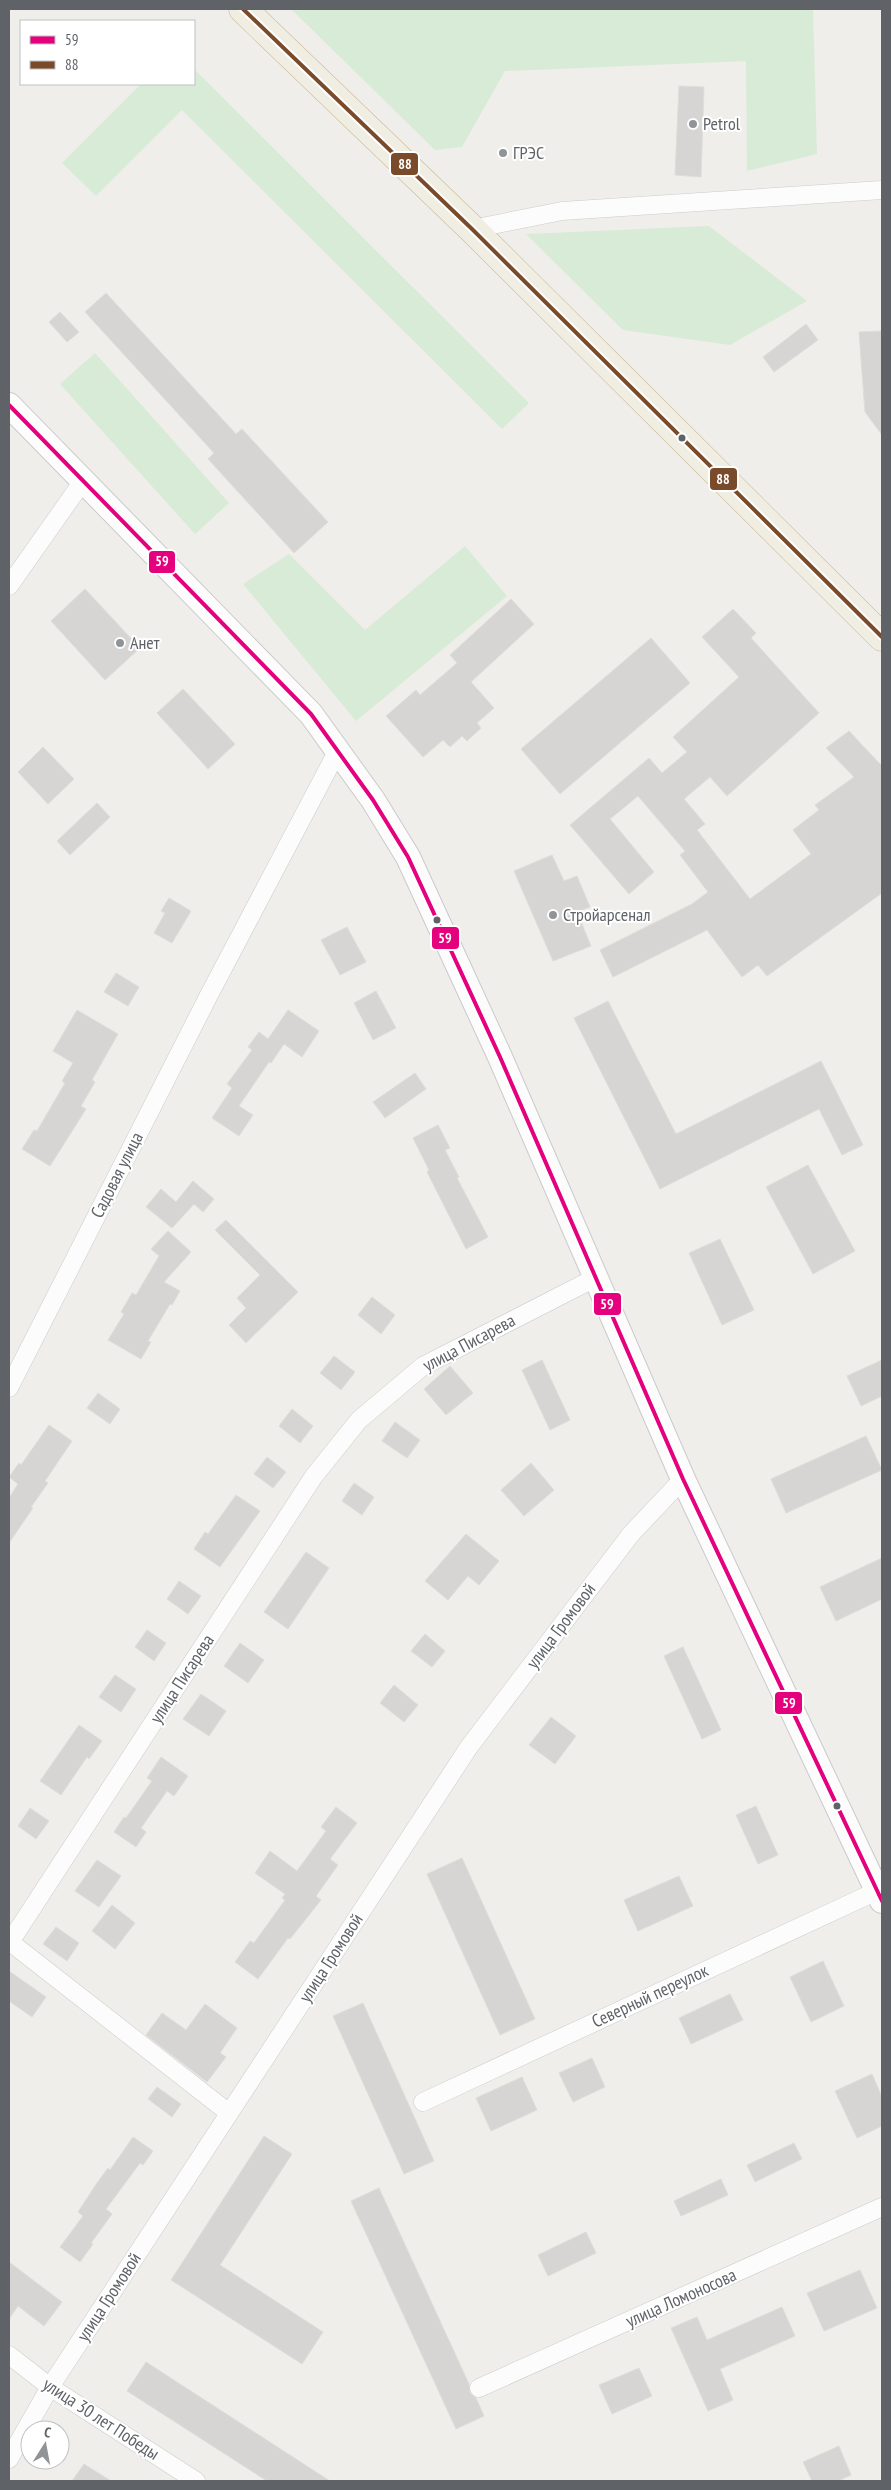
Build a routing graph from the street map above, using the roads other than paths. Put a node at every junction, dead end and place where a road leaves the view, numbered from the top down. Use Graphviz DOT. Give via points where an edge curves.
graph roads {
  1 [pos="243,9"];
  2 [pos="882,190"];
  3 [pos="472,229"];
  4 [pos="9,406"];
  5 [pos="83,481"];
  6 [pos="9,586"];
  7 [pos="882,637"];
  8 [pos="338,750"];
  9 [pos="595,1278"];
  10 [pos="9,1388"];
  11 [pos="684,1479"];
  12 [pos="880,1896"];
  13 [pos="423,2102"];
  14 [pos="229,2114"];
  15 [pos="882,2208"];
  16 [pos="9,2354"];
  17 [pos="50,2387"];
  18 [pos="479,2388"];
  19 [pos="9,2459"];
  20 [pos="196,2481"];
  1 -- 3 [label="highway"];
  2 -- 3 [label="street" via="562,211"];
  3 -- 7 [label="highway"];
  4 -- 5 [label="main road"];
  5 -- 6 [label="street"];
  5 -- 8 [label="main road" via="311,714"];
  8 -- 9 [label="main road" via="408,857 500,1057"];
  8 -- 10 [label="street, Садовая улица"];
  9 -- 11 [label="main road"];
  9 -- 14 [label="street, улица Писарева" via="423,1366 359,1420 314,1476 10,1942"];
  11 -- 12 [label="main road"];
  11 -- 14 [label="street, улица Громовой" via="631,1534 469,1747"];
  12 -- 13 [label="street, Северный переулок"];
  14 -- 17 [label="street, улица Громовой"];
  15 -- 18 [label="street, улица Ломоносова"];
  16 -- 17 [label="street, улица 30 лет Победы"];
  17 -- 19 [label="street, улица Громовой"];
  17 -- 20 [label="street, улица 30 лет Победы"];
}
